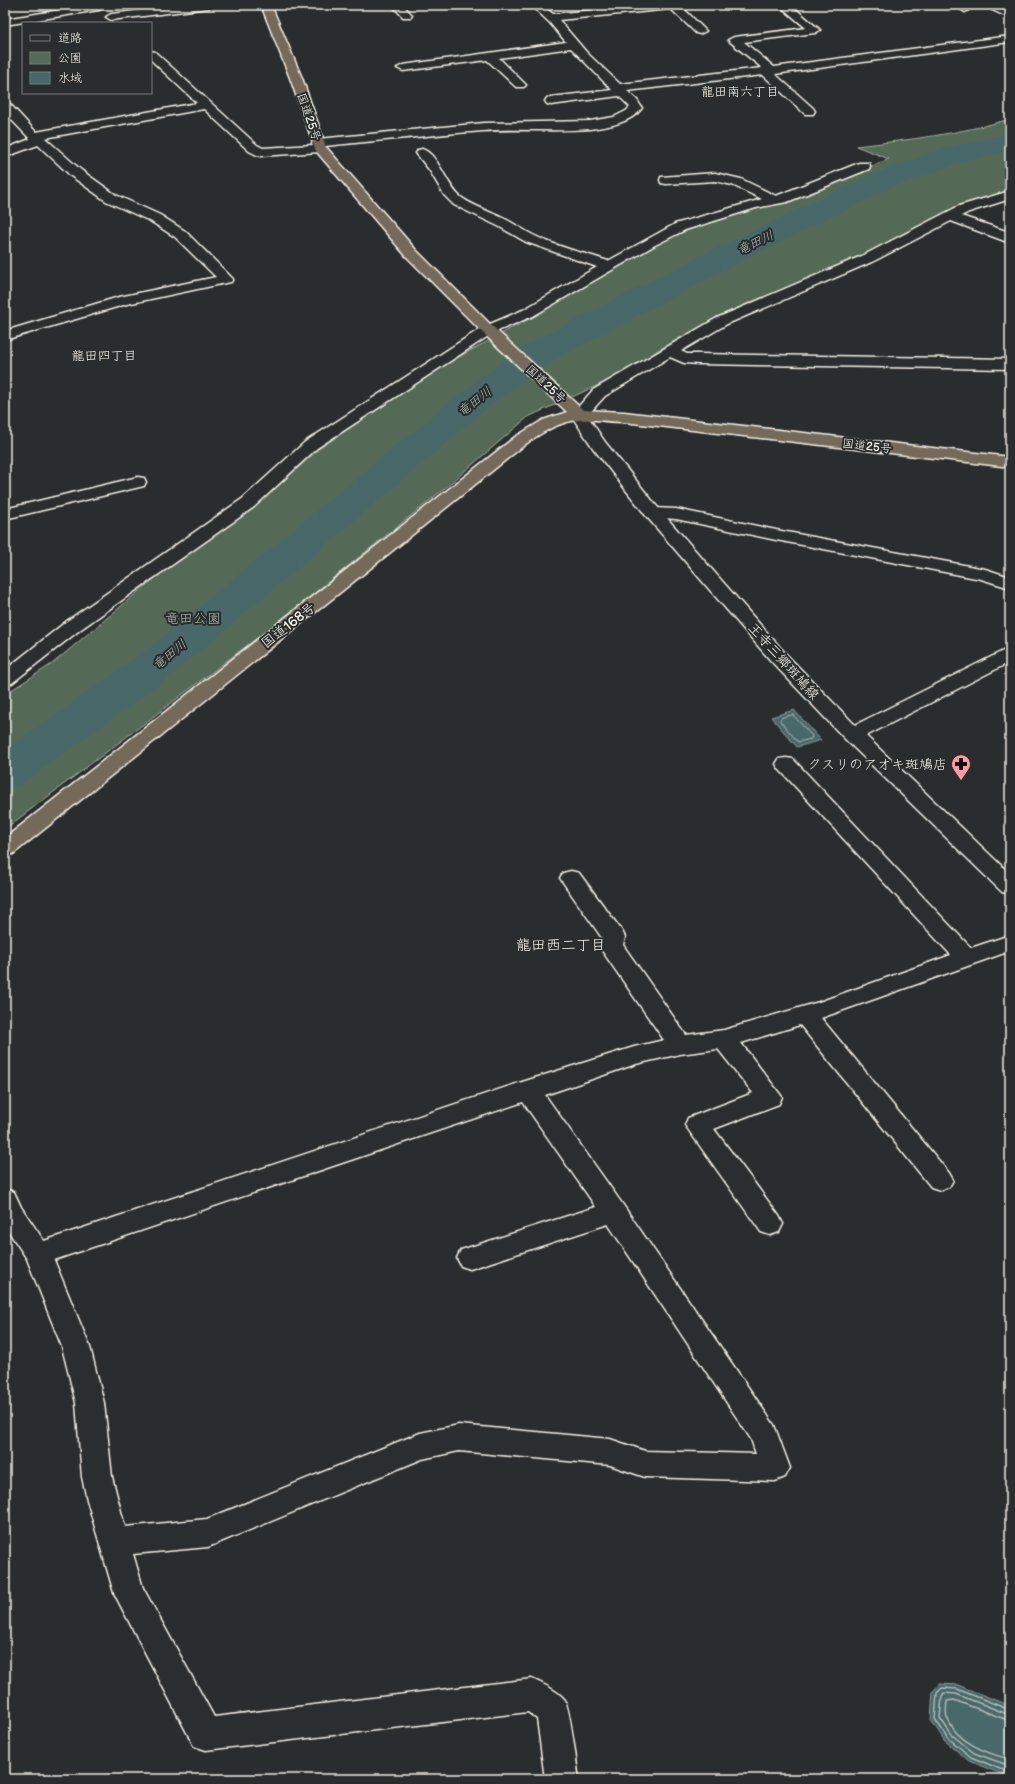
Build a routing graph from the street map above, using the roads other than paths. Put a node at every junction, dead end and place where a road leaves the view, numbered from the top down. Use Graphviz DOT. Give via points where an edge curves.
graph roads {
  1 [pos="209,5"];
  2 [pos="266,5"];
  3 [pos="397,5"];
  4 [pos="536,5"];
  5 [pos="674,5"];
  6 [pos="784,5"];
  7 [pos="1004,5"];
  8 [pos="98,6"];
  9 [pos="406,15"];
  10 [pos="1010,15"];
  11 [pos="550,18"];
  12 [pos="114,20"];
  13 [pos="5,22"];
  14 [pos="700,31"];
  15 [pos="1010,39"];
  16 [pos="574,44"];
  17 [pos="152,55"];
  18 [pos="490,56"];
  19 [pos="403,68"];
  20 [pos="768,71"];
  21 [pos="520,85"];
  22 [pos="620,90"];
  23 [pos="551,101"];
  24 [pos="206,105"];
  25 [pos="5,106"];
  26 [pos="809,111"];
  27 [pos="37,138"];
  28 [pos="319,146"];
  29 [pos="5,153"];
  30 [pos="422,153"];
  31 [pos="864,166"];
  32 [pos="666,180"];
  33 [pos="1010,194"];
  34 [pos="774,200"];
  35 [pos="949,216"];
  36 [pos="1010,239"];
  37 [pos="609,266"];
  38 [pos="488,330"];
  39 [pos="5,336"];
  40 [pos="669,351"];
  41 [pos="1010,364"];
  42 [pos="579,415"];
  43 [pos="1010,462"];
  44 [pos="138,482"];
  45 [pos="653,513"];
  46 [pos="5,514"];
  47 [pos="1010,583"];
  48 [pos="1010,655"];
  49 [pos="5,679"];
  50 [pos="852,735"];
  51 [pos="786,764"];
  52 [pos="5,849"];
  53 [pos="571,878"];
  54 [pos="1010,887"];
  55 [pos="1010,943"];
  56 [pos="967,958"];
  57 [pos="805,1015"];
  58 [pos="724,1039"];
  59 [pos="680,1045"];
  60 [pos="528,1090"];
  61 [pos="940,1180"];
  62 [pos="5,1199"];
  63 [pos="614,1212"];
  64 [pos="770,1224"];
  65 [pos="38,1254"];
  66 [pos="470,1258"];
  67 [pos="114,1542"];
  68 [pos="562,1779"];
  1 -- 12 [label="street"];
  2 -- 28 [label="highway, 国道25号" via="296,78"];
  3 -- 9 [label="street"];
  4 -- 11 [label="street"];
  5 -- 11 [label="street"];
  5 -- 14 [label="street"];
  6 -- 20 [label="street" via="816,30 734,40"];
  7 -- 10 [label="street" via="994,7"];
  8 -- 12 [label="street"];
  8 -- 13 [label="street"];
  11 -- 16 [label="street"];
  15 -- 20 [label="street"];
  16 -- 18 [label="street"];
  16 -- 22 [label="street"];
  17 -- 24 [label="street"];
  18 -- 19 [label="street"];
  18 -- 21 [label="street"];
  20 -- 22 [label="street"];
  20 -- 26 [label="street"];
  22 -- 23 [label="street"];
  22 -- 28 [label="street" via="636,108 621,118 600,124 484,127"];
  24 -- 27 [label="street"];
  24 -- 28 [label="street" via="253,148 261,152"];
  25 -- 27 [label="street"];
  27 -- 29 [label="street"];
  27 -- 39 [label="street" via="76,173 111,198 155,218 180,234 226,279 124,300"];
  28 -- 38 [label="highway, 国道25号" via="411,253"];
  30 -- 37 [label="street" via="452,198 530,239"];
  31 -- 34 [label="street"];
  32 -- 34 [label="street" via="715,177 736,182"];
  33 -- 35 [label="street"];
  34 -- 37 [label="street" via="680,227"];
  35 -- 36 [label="street"];
  35 -- 40 [label="street" via="869,258 722,322"];
  37 -- 38 [label="street" via="528,313"];
  38 -- 42 [label="highway, 国道25号"];
  38 -- 49 [label="street" via="312,445 248,503 74,625"];
  40 -- 41 [label="street" via="684,358 699,359"];
  40 -- 42 [label="street" via="599,393"];
  42 -- 43 [label="highway, 国道25号" via="624,417"];
  42 -- 45 [label="street, 王寺三郷斑鳩線" via="599,445"];
  42 -- 52 [label="highway, 国道168号" via="555,421 529,434"];
  44 -- 46 [label="street"];
  45 -- 47 [label="street" via="676,514 985,574"];
  45 -- 50 [label="street, 王寺三郷斑鳩線" via="778,657"];
  48 -- 50 [label="street"];
  50 -- 54 [label="street, 王寺三郷斑鳩線"];
  51 -- 56 [label="street"];
  53 -- 59 [label="street" via="614,937 611,946"];
  55 -- 56 [label="street"];
  56 -- 57 [label="street"];
  57 -- 58 [label="street"];
  57 -- 61 [label="street"];
  58 -- 59 [label="street"];
  58 -- 64 [label="street" via="770,1097 697,1125"];
  59 -- 60 [label="street" via="634,1056"];
  60 -- 63 [label="street"];
  60 -- 65 [label="street"];
  62 -- 65 [label="street" via="9,1211"];
  63 -- 66 [label="street"];
  63 -- 67 [label="street" via="764,1434 775,1468 645,1464 610,1452 459,1438 420,1446 208,1533"];
  65 -- 67 [label="street" via="76,1347 90,1402 97,1477"];
  67 -- 68 [label="street" via="129,1593 206,1734 532,1695 552,1710"];
}
